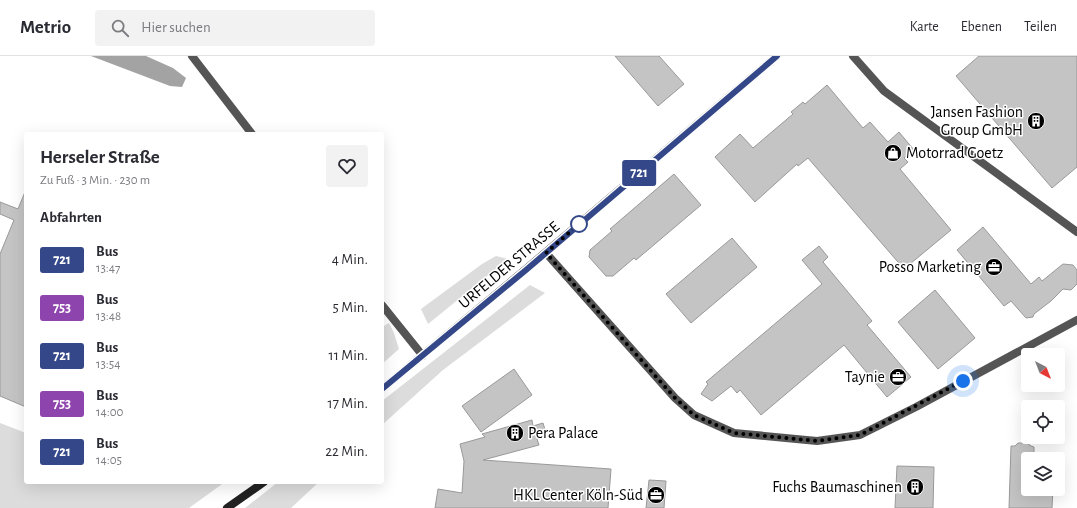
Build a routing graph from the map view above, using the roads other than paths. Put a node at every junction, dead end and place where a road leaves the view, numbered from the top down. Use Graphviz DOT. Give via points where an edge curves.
graph roads {
  1 [pos="192,56"];
  2 [pos="776,56"];
  3 [pos="853,56"];
  4 [pos="250,132"];
  5 [pos="1077,232"];
  6 [pos="546,253"];
  7 [pos="384,307"];
  8 [pos="1077,320"];
  9 [pos="423,356"];
  10 [pos="384,386"];
  11 [pos="261,484"];
  12 [pos="227,508"];
  1 -- 4 [label="street"];
  2 -- 6 [label="main road, URFELDER STRASSE"];
  3 -- 5 [label="street" via="884,92"];
  6 -- 8 [label="street" via="675,398 694,415 734,433 817,441 860,435"];
  6 -- 9 [label="main road, URFELDER STRASSE"];
  7 -- 9 [label="street"];
  9 -- 10 [label="main road, URFELDER STRASSE"];
  11 -- 12 [label="main road"];
}
